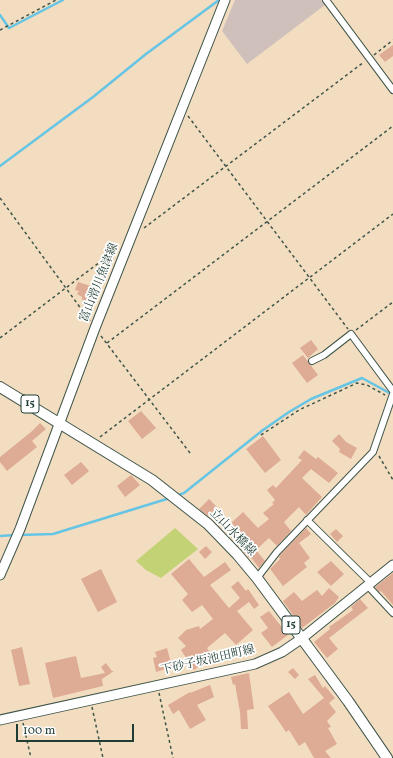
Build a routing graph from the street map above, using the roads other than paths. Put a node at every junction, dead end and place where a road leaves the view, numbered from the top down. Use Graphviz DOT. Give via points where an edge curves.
graph roads {
  1 [pos="225,0"];
  2 [pos="326,0"];
  3 [pos="393,90"];
  4 [pos="312,361"];
  5 [pos="0,387"];
  6 [pos="393,391"];
  7 [pos="392,397"];
  8 [pos="59,422"];
  9 [pos="307,520"];
  10 [pos="393,565"];
  11 [pos="0,575"];
  12 [pos="257,578"];
  13 [pos="368,584"];
  14 [pos="393,613"];
  15 [pos="301,639"];
  16 [pos="0,720"];
  17 [pos="386,757"];
  1 -- 8 [label="main road, 富山滑川魚津線"];
  2 -- 3 [label="street"];
  4 -- 6 [label="street" via="351,334"];
  5 -- 8 [label="main road, 立山水橋線 / 15"];
  7 -- 9 [label="street" via="373,452"];
  8 -- 11 [label="main road, 富山滑川魚津線" via="20,529"];
  8 -- 12 [label="main road, 立山水橋線 / 15" via="169,493 208,524"];
  9 -- 12 [label="street"];
  9 -- 13 [label="street"];
  10 -- 13 [label="main road, 下砂子坂池田町線"];
  12 -- 15 [label="main road, 立山水橋線 / 15"];
  13 -- 14 [label="street"];
  13 -- 15 [label="main road, 下砂子坂池田町線"];
  15 -- 16 [label="main road, 下砂子坂池田町線" via="282,652 255,664"];
  15 -- 17 [label="main road, 立山水橋線 / 15"];
}
